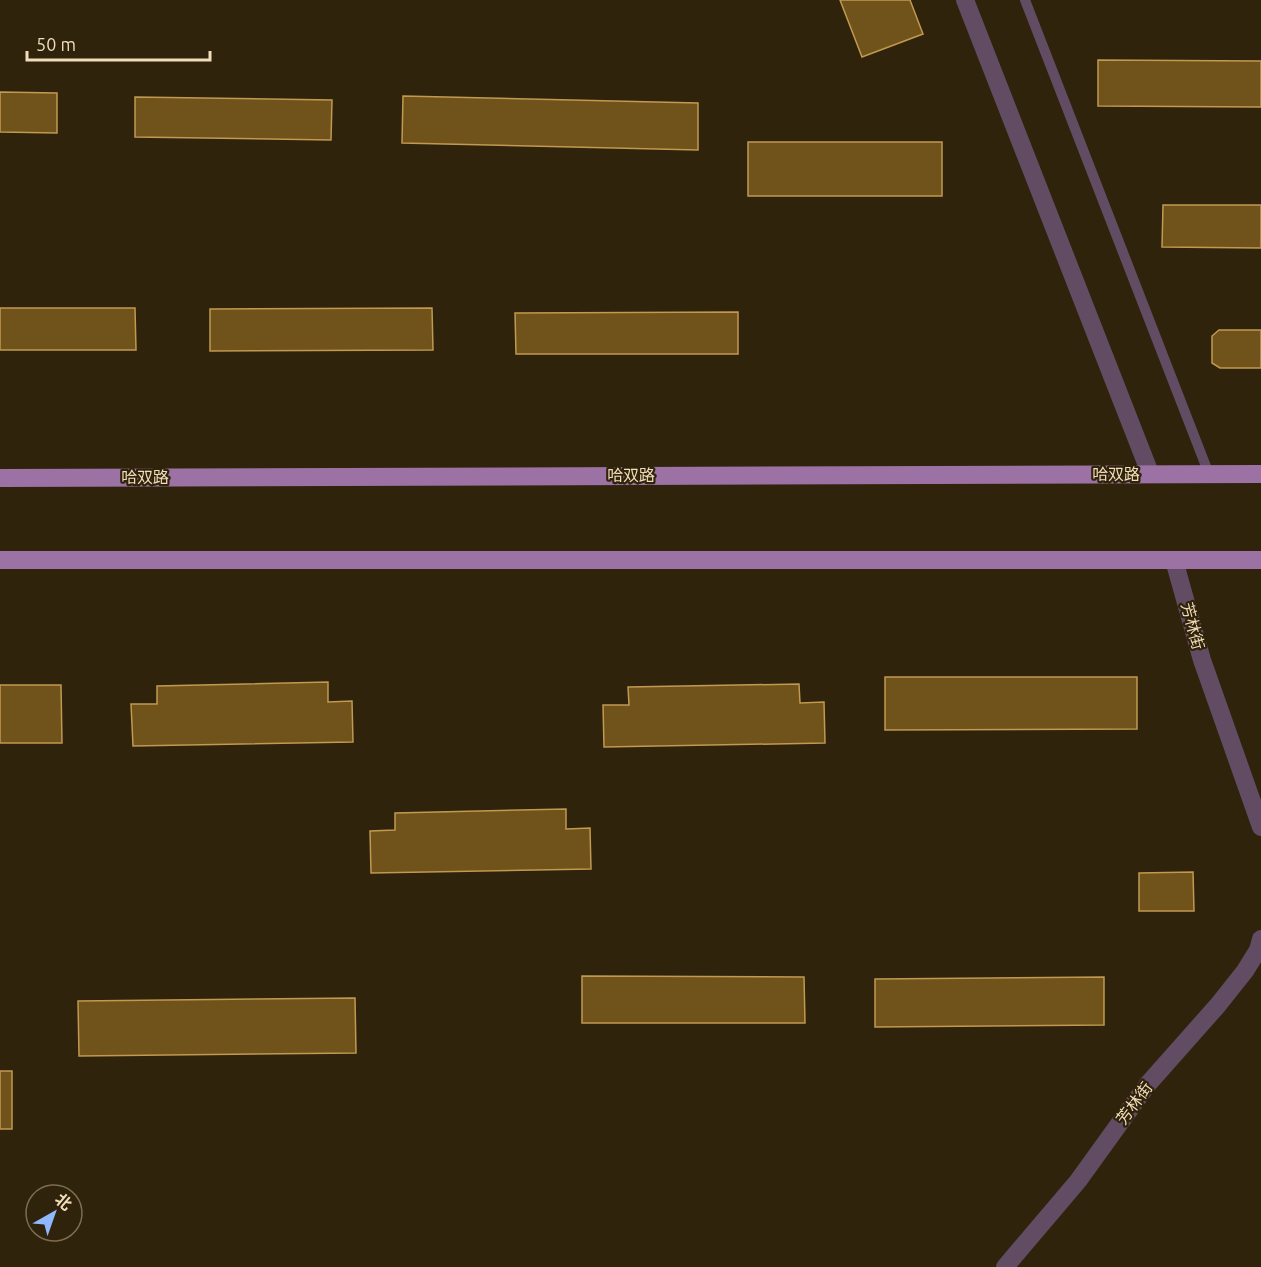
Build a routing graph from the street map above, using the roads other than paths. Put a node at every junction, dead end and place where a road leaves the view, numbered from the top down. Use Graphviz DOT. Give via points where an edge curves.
graph roads {
  1 [pos="964,0"];
  2 [pos="1025,0"];
  3 [pos="1150,474"];
  4 [pos="1209,474"];
  5 [pos="1261,474"];
  6 [pos="0,478"];
  7 [pos="0,560"];
  8 [pos="1174,560"];
  9 [pos="1261,560"];
  10 [pos="1261,827"];
  11 [pos="1261,939"];
  12 [pos="1005,1267"];
  1 -- 3 [label="street"];
  2 -- 4 [label="lane"];
  3 -- 4 [label="main road, 哈双路"];
  3 -- 6 [label="main road, 哈双路"];
  4 -- 5 [label="main road, 哈双路"];
  7 -- 8 [label="main road"];
  8 -- 9 [label="main road"];
  8 -- 10 [label="street, 芳林街" via="1202,660"];
  11 -- 12 [label="street, 芳林街" via="1245,971 1148,1084 1078,1181"];
}
